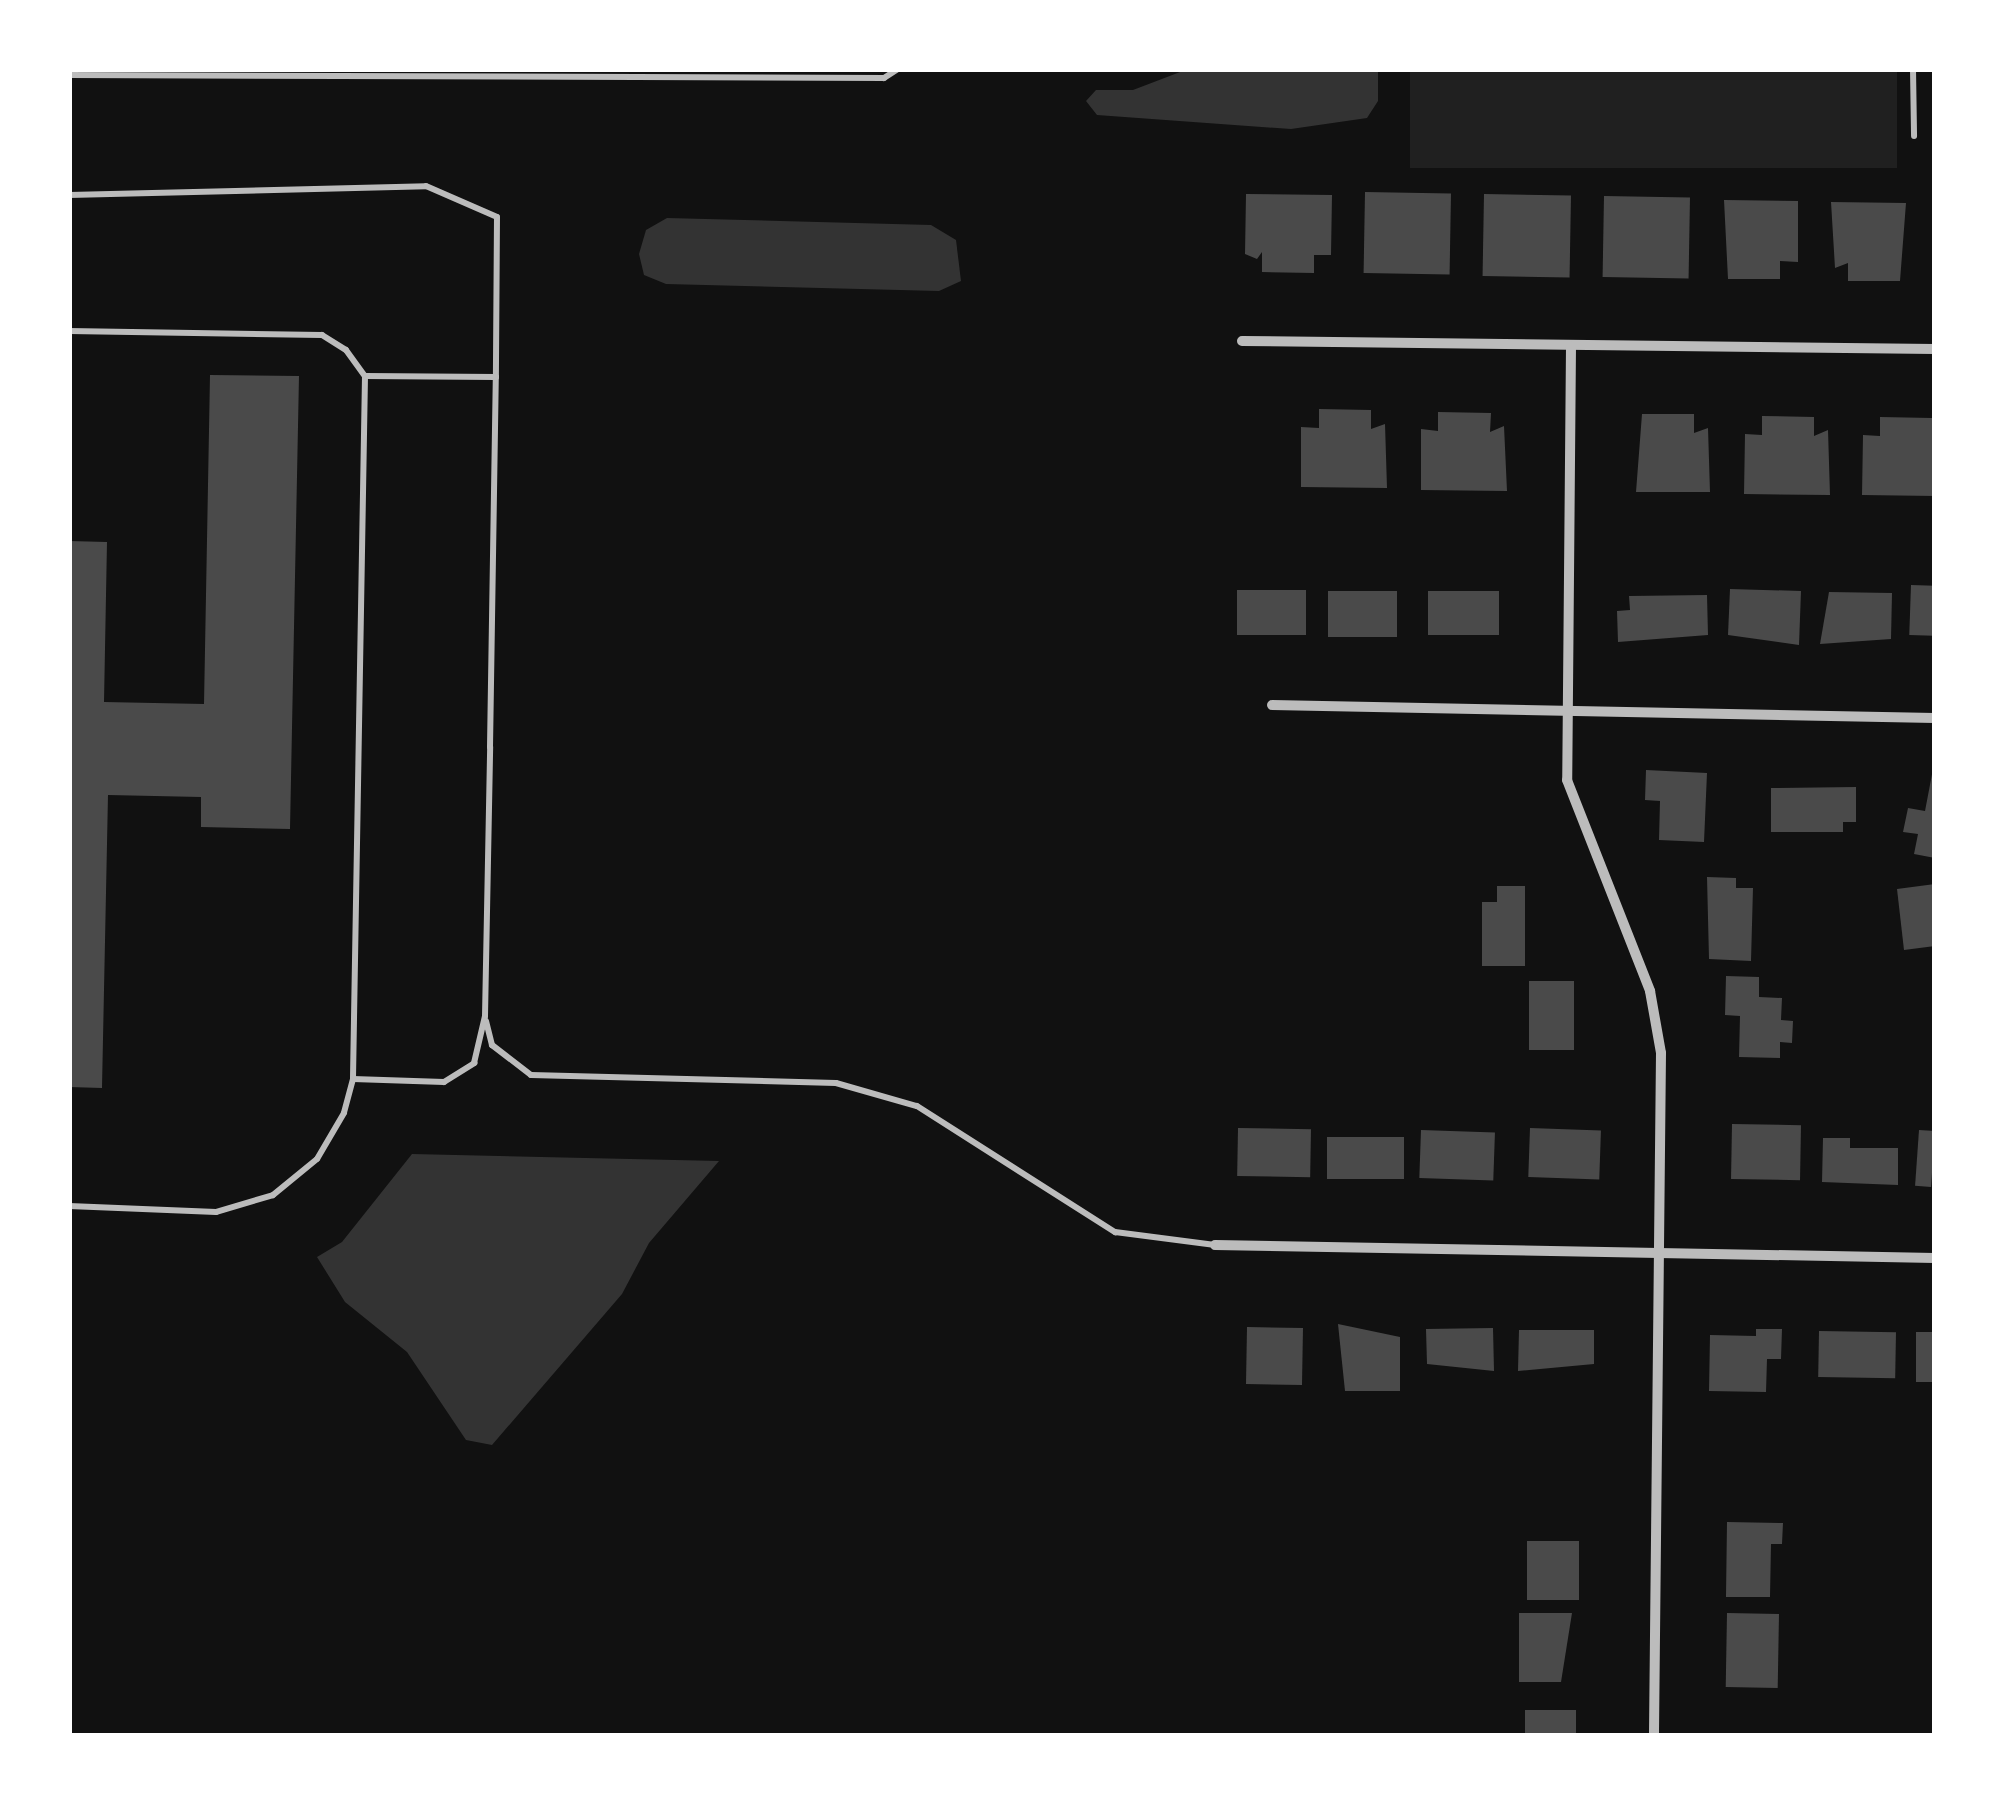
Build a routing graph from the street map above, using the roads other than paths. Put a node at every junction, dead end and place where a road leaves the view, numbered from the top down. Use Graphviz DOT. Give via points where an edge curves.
graph roads {
  1 [pos="898,69"];
  2 [pos="1913,69"];
  3 [pos="69,75"];
  4 [pos="1914,136"];
  5 [pos="69,195"];
  6 [pos="69,331"];
  7 [pos="1242,340"];
  8 [pos="1571,346"];
  9 [pos="1935,350"];
  10 [pos="365,376"];
  11 [pos="496,377"];
  12 [pos="1272,705"];
  13 [pos="1565,710"];
  14 [pos="1935,718"];
  15 [pos="485,1016"];
  16 [pos="353,1079"];
  17 [pos="69,1206"];
  18 [pos="1214,1245"];
  19 [pos="1660,1254"];
  20 [pos="1935,1258"];
  21 [pos="1654,1736"];
  1 -- 3 [label="lane" via="884,78"];
  2 -- 4 [label="lane"];
  5 -- 11 [label="lane" via="426,186 497,217"];
  6 -- 10 [label="lane" via="322,335"];
  7 -- 8 [label="street"];
  8 -- 9 [label="street"];
  8 -- 13 [label="street"];
  10 -- 11 [label="lane"];
  10 -- 16 [label="lane"];
  11 -- 15 [label="lane"];
  12 -- 13 [label="street"];
  13 -- 14 [label="street"];
  13 -- 19 [label="street" via="1577,818 1656,1015"];
  15 -- 16 [label="lane" via="474,1063 444,1082"];
  15 -- 18 [label="lane" via="492,1045 531,1075 836,1083 917,1106 1115,1232"];
  16 -- 17 [label="lane" via="317,1159 273,1195 216,1211"];
  18 -- 19 [label="street"];
  19 -- 20 [label="street"];
  19 -- 21 [label="street"];
}
